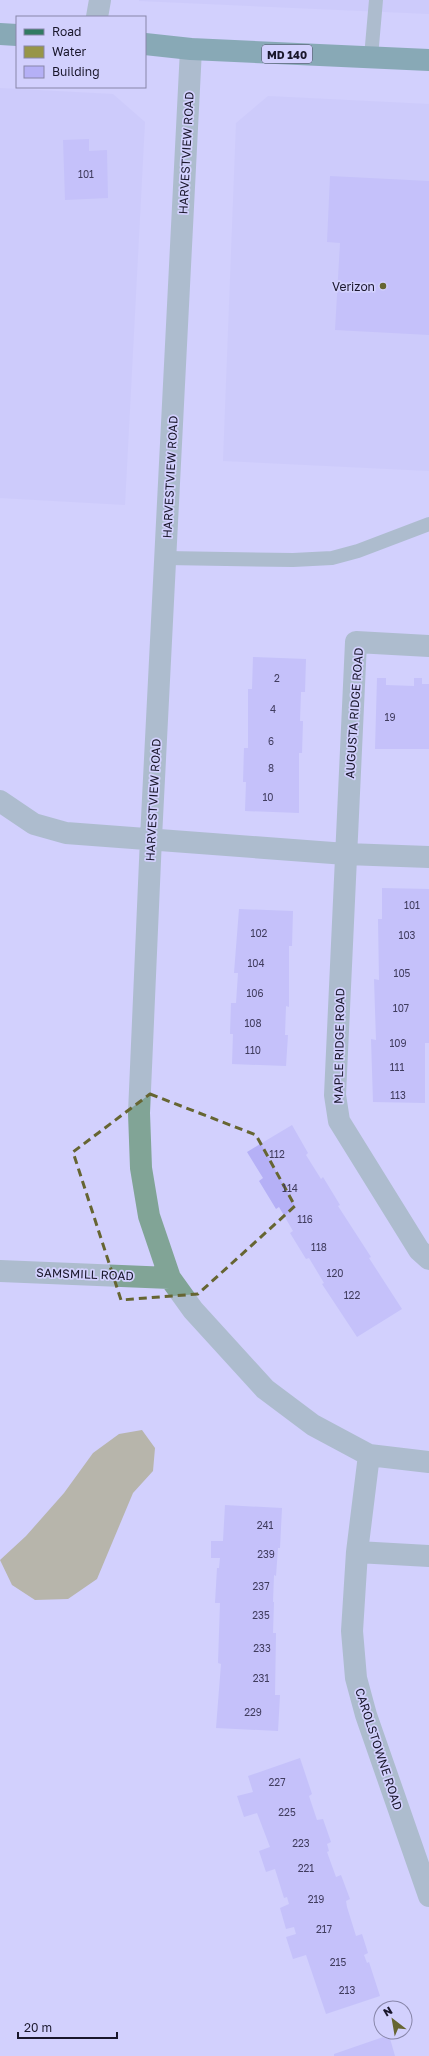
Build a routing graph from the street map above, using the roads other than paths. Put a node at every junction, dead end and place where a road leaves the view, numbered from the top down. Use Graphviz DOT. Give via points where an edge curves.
graph roads {
  1 [pos="100,0"];
  2 [pos="376,0"];
  3 [pos="97,16"];
  4 [pos="0,34"];
  5 [pos="16,35"];
  6 [pos="146,44"];
  7 [pos="191,49"];
  8 [pos="371,57"];
  9 [pos="429,60"];
  10 [pos="429,524"];
  11 [pos="166,558"];
  12 [pos="429,646"];
  13 [pos="0,801"];
  14 [pos="151,838"];
  15 [pos="346,854"];
  16 [pos="429,857"];
  17 [pos="429,1259"];
  18 [pos="0,1271"];
  19 [pos="170,1278"];
  20 [pos="369,1455"];
  21 [pos="429,1462"];
  22 [pos="357,1552"];
  23 [pos="429,1556"];
  24 [pos="429,1896"];
  1 -- 3 [label="street"];
  2 -- 8 [label="lane"];
  4 -- 5 [label="main road"];
  6 -- 7 [label="main road, MD 140"];
  7 -- 8 [label="main road, MD 140"];
  7 -- 11 [label="street, HARVESTVIEW ROAD"];
  8 -- 9 [label="main road, MD 140"];
  10 -- 11 [label="lane" via="332,558"];
  11 -- 14 [label="street, HARVESTVIEW ROAD"];
  12 -- 15 [label="street, AUGUSTA RIDGE ROAD" via="356,642"];
  13 -- 14 [label="street" via="34,824 66,833"];
  14 -- 15 [label="street"];
  14 -- 19 [label="street, HARVESTVIEW ROAD" via="139,1113 141,1168 149,1216"];
  15 -- 16 [label="street"];
  15 -- 17 [label="street, MAPLE RIDGE ROAD" via="335,1095 339,1121 419,1250"];
  18 -- 19 [label="street, SAMSMILL ROAD"];
  19 -- 20 [label="street, HARVESTVIEW ROAD" via="192,1310 264,1389 313,1425"];
  20 -- 21 [label="street"];
  20 -- 22 [label="street, CAROLSTOWNE ROAD"];
  22 -- 23 [label="street"];
  22 -- 24 [label="street, CAROLSTOWNE ROAD" via="352,1631 356,1678 366,1715"];
}
